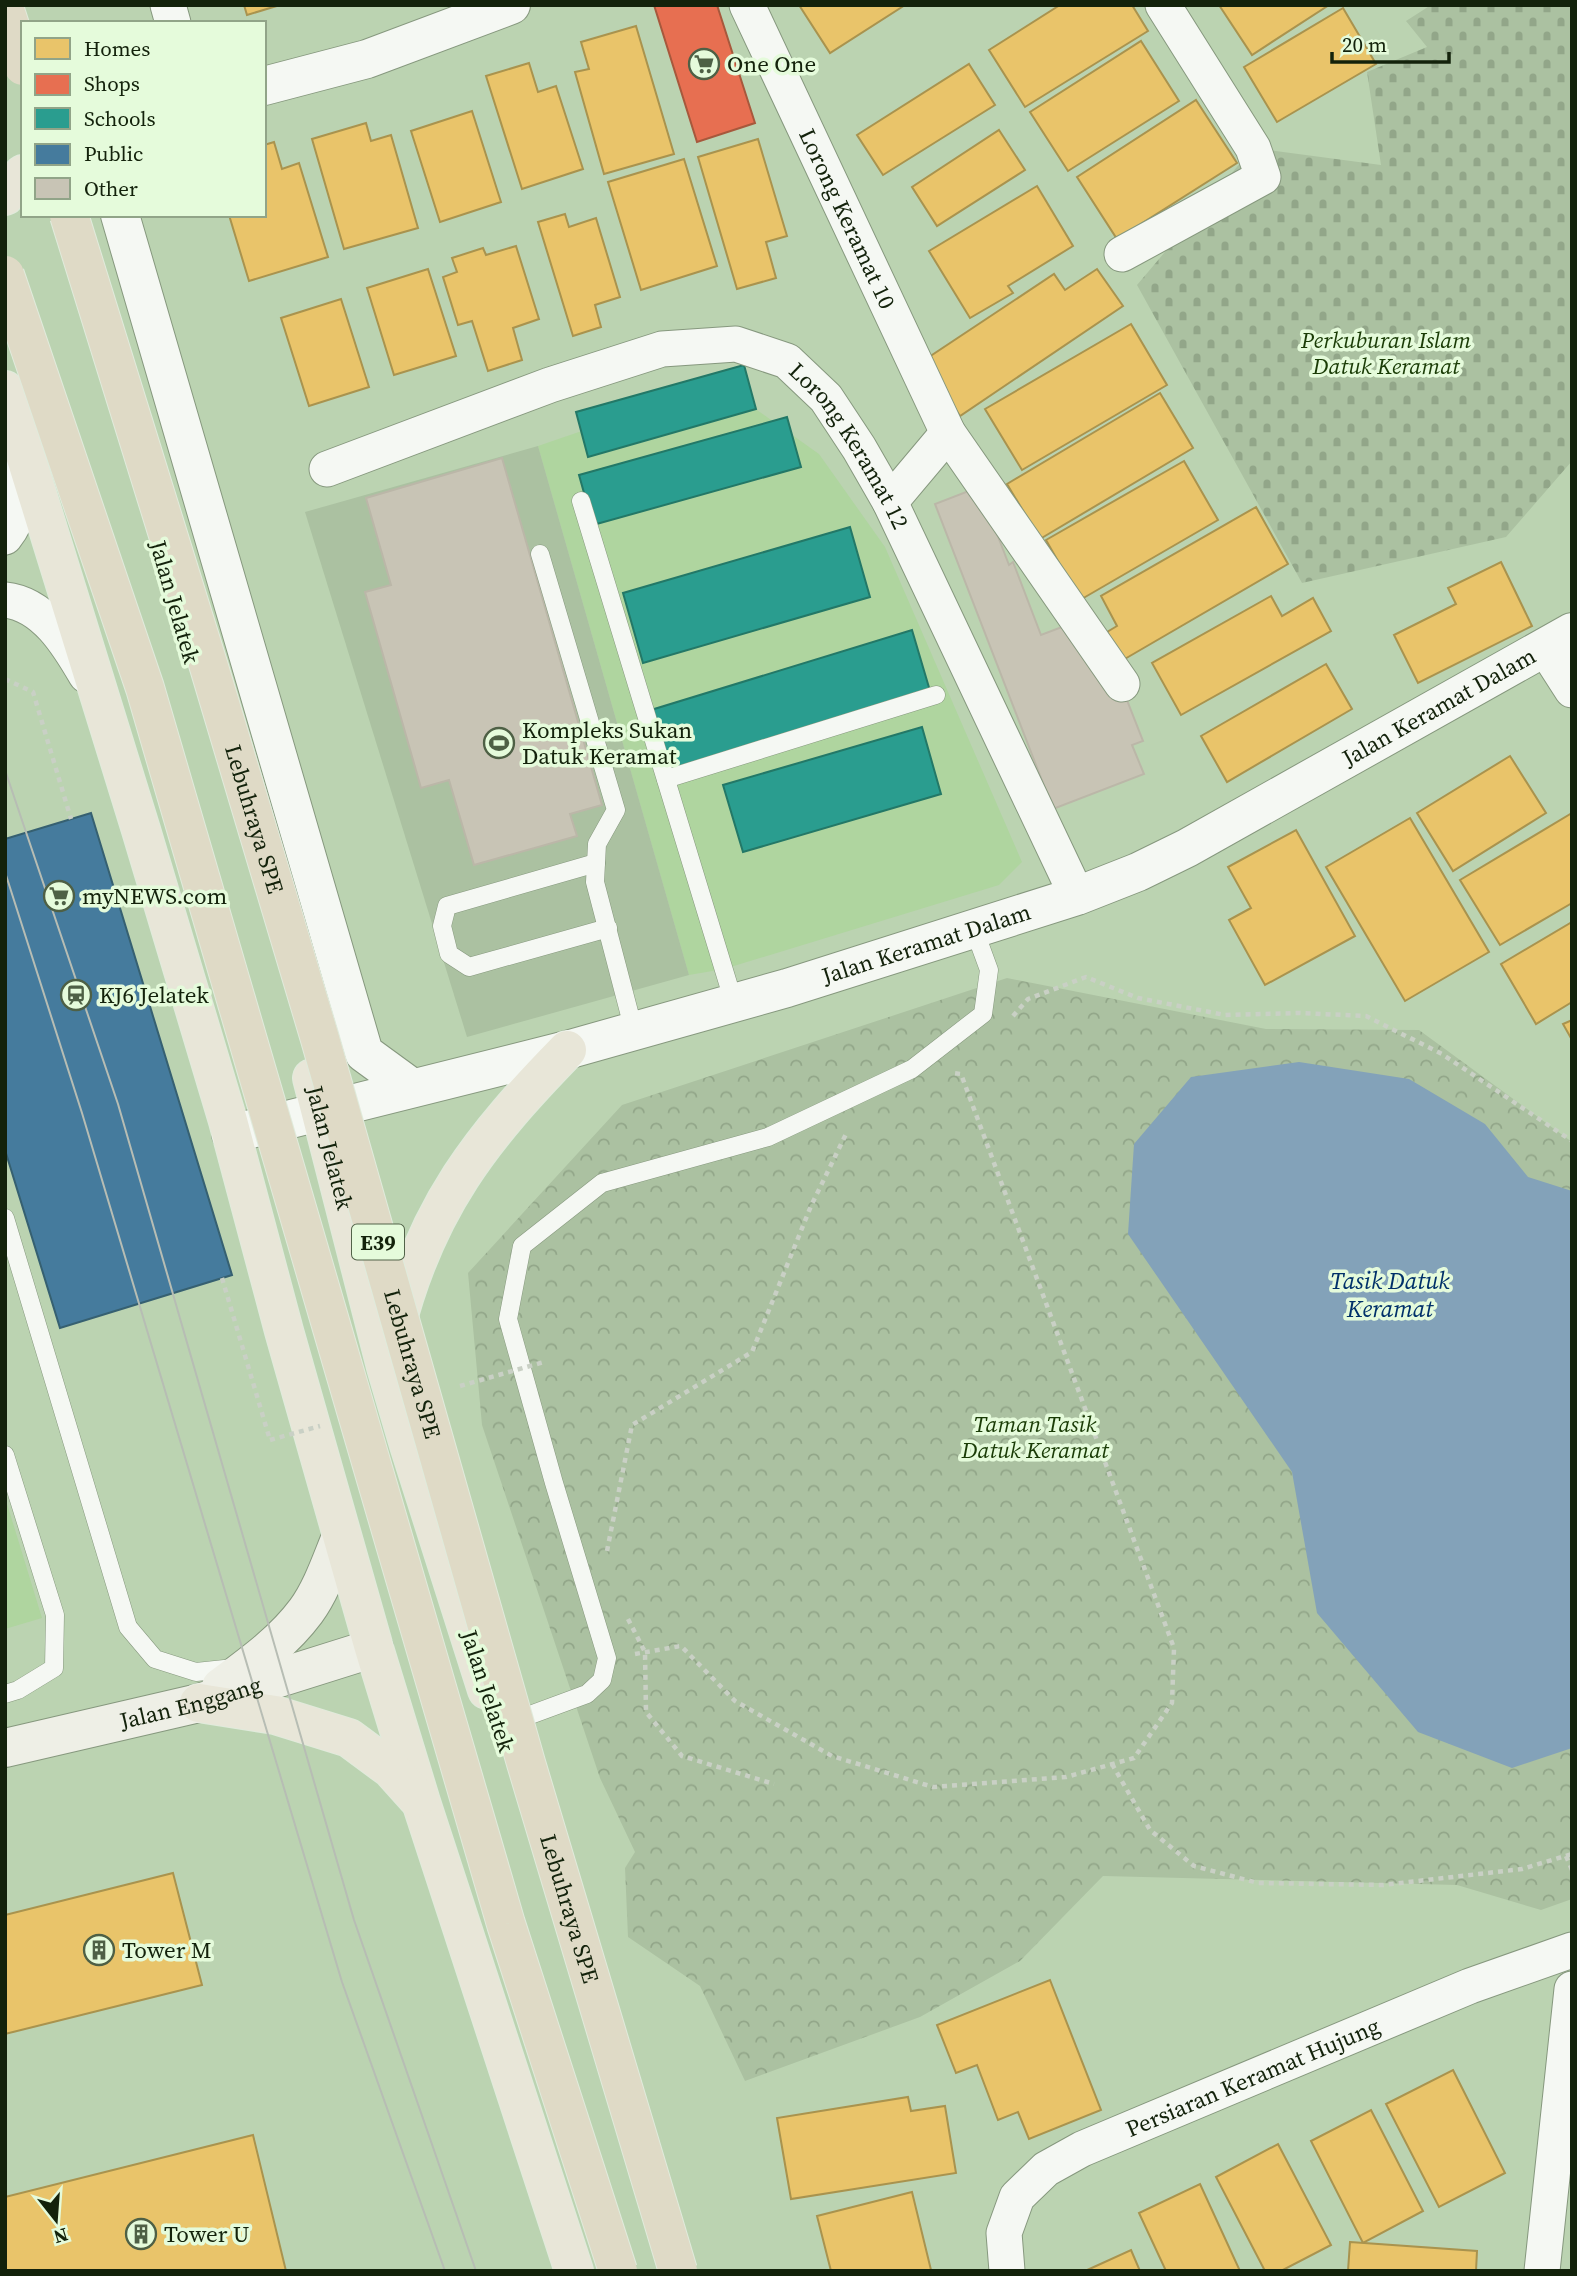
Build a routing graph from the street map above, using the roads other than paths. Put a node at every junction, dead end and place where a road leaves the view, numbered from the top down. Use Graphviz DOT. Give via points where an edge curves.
graph roads {
  1 [pos="511,5"];
  2 [pos="747,5"];
  3 [pos="1163,5"];
  4 [pos="5,11"];
  5 [pos="5,20"];
  6 [pos="21,36"];
  7 [pos="21,60"];
  8 [pos="21,71"];
  9 [pos="266,85"];
  10 [pos="21,176"];
  11 [pos="5,196"];
  12 [pos="65,217"];
  13 [pos="70,217"];
  14 [pos="121,217"];
  15 [pos="1122,254"];
  16 [pos="5,275"];
  17 [pos="5,390"];
  18 [pos="948,433"];
  19 [pos="24,450"];
  20 [pos="327,470"];
  21 [pos="581,501"];
  22 [pos="890,502"];
  23 [pos="5,537"];
  24 [pos="540,554"];
  25 [pos="5,600"];
  26 [pos="1559,640"];
  27 [pos="1122,684"];
  28 [pos="1572,690"];
  29 [pos="936,695"];
  30 [pos="102,702"];
  31 [pos="666,779"];
  32 [pos="596,863"];
  33 [pos="1077,896"];
  34 [pos="608,928"];
  35 [pos="974,929"];
  36 [pos="734,1003"];
  37 [pos="634,1031"];
  38 [pos="567,1050"];
  39 [pos="412,1088"];
  40 [pos="321,1111"];
  41 [pos="232,1134"];
  42 [pos="5,1218"];
  43 [pos="386,1367"];
  44 [pos="5,1455"];
  45 [pos="341,1537"];
  46 [pos="440,1539"];
  47 [pos="374,1648"];
  48 [pos="248,1667"];
  49 [pos="5,1694"];
  50 [pos="199,1703"];
  51 [pos="499,1726"];
  52 [pos="5,1748"];
  53 [pos="421,1802"];
  54 [pos="1572,1950"];
  55 [pos="1572,1989"];
  56 [pos="574,2271"];
  57 [pos="618,2271"];
  58 [pos="678,2271"];
  59 [pos="684,2271"];
  60 [pos="1007,2271"];
  61 [pos="1542,2271"];
  1 -- 9 [label="street" via="367,59"];
  2 -- 18 [label="street, Lorong Keramat 10"];
  3 -- 15 [label="street" via="1253,148 1262,177"];
  4 -- 6 [label="main road"];
  4 -- 7 [label="highway, bridge"];
  5 -- 8 [label="main road"];
  10 -- 11 [label="main road"];
  12 -- 40 [label="main road, Jalan Jelatek"];
  13 -- 58 [label="highway, Lebuhraya SPE / E39, bridge" via="312,1012 541,1814"];
  14 -- 39 [label="street" via="363,1053"];
  16 -- 57 [label="highway, bridge" via="145,688 506,1924"];
  17 -- 19 [label="main road"];
  18 -- 22 [label="street"];
  18 -- 27 [label="street, Lorong Keramat 10"];
  19 -- 23 [label="street" via="23,493 16,524"];
  19 -- 30 [label="main road"];
  20 -- 22 [label="street, Lorong Keramat 12" via="662,349 736,344 787,361 827,398"];
  21 -- 31 [label="lane"];
  22 -- 33 [label="street, Lorong Keramat 12"];
  24 -- 32 [label="lane" via="616,810 597,844"];
  25 -- 30 [label="street" via="39,614 66,640"];
  26 -- 28 [label="street"];
  26 -- 33 [label="street, Jalan Keramat Dalam" via="1187,848"];
  29 -- 31 [label="lane"];
  30 -- 41 [label="main road"];
  31 -- 36 [label="lane"];
  32 -- 34 [label="lane" via="595,882"];
  32 -- 34 [label="lane" via="447,906 442,926 449,954 469,967"];
  33 -- 35 [label="street, Jalan Keramat Dalam"];
  34 -- 37 [label="lane"];
  35 -- 36 [label="street, Jalan Keramat Dalam"];
  35 -- 51 [label="lane" via="989,970 983,1014 912,1069 768,1137 602,1183 523,1246 508,1319 607,1658 602,1680 587,1694"];
  36 -- 37 [label="street, Jalan Keramat Dalam"];
  37 -- 38 [label="street, Jalan Keramat Dalam"];
  38 -- 39 [label="street, Jalan Keramat Dalam"];
  38 -- 43 [label="main road" via="486,1139 451,1189 403,1298"];
  39 -- 40 [label="street, Jalan Keramat Dalam"];
  40 -- 41 [label="street, Jalan Keramat Dalam"];
  40 -- 43 [label="main road, Jalan Jelatek"];
  41 -- 45 [label="main road"];
  42 -- 48 [label="lane" via="128,1627 155,1659 196,1672"];
  43 -- 46 [label="main road, Jalan Jelatek"];
  44 -- 49 [label="lane" via="55,1615 54,1668"];
  45 -- 47 [label="main road"];
  45 -- 48 [label="main road" via="308,1609"];
  46 -- 47 [label="main road" via="437,1580 428,1609 413,1629"];
  46 -- 51 [label="main road, Jalan Jelatek"];
  47 -- 50 [label="main road, Jalan Enggang"];
  47 -- 53 [label="main road"];
  48 -- 50 [label="main road"];
  50 -- 52 [label="main road, Jalan Enggang"];
  50 -- 53 [label="main road" via="275,1715 349,1738 391,1769"];
  51 -- 59 [label="main road, Jalan Jelatek"];
  53 -- 56 [label="main road"];
  54 -- 60 [label="street, Persiaran Keramat Hujung" via="1457,1991 1082,2149 1046,2169 1017,2197 1004,2233"];
  55 -- 61 [label="street"];
}
